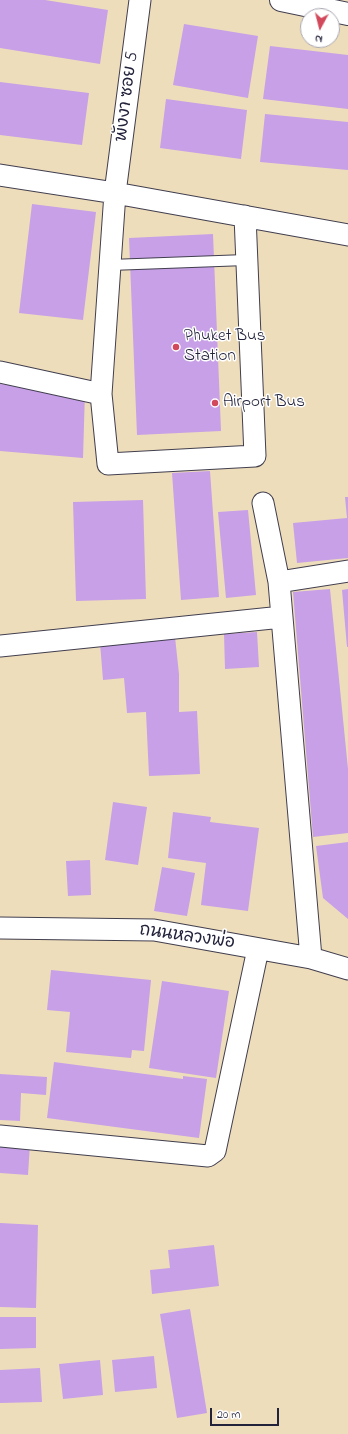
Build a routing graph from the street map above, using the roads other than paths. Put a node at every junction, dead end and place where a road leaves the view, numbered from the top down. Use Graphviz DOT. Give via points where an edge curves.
graph roads {
  1 [pos="140,0"];
  2 [pos="281,0"];
  3 [pos="348,14"];
  4 [pos="0,175"];
  5 [pos="115,193"];
  6 [pos="245,216"];
  7 [pos="348,235"];
  8 [pos="246,260"];
  9 [pos="110,264"];
  10 [pos="0,372"];
  11 [pos="101,394"];
  12 [pos="264,503"];
  13 [pos="348,571"];
  14 [pos="279,582"];
  15 [pos="282,617"];
  16 [pos="0,646"];
  17 [pos="0,928"];
  18 [pos="258,949"];
  19 [pos="310,958"];
  20 [pos="348,969"];
  21 [pos="0,1136"];
  1 -- 5 [label="street, พังงา ซอย 5"];
  2 -- 3 [label="street"];
  4 -- 5 [label="street"];
  5 -- 6 [label="street"];
  5 -- 9 [label="street, พังงา ซอย 5"];
  6 -- 7 [label="street"];
  6 -- 8 [label="street"];
  8 -- 9 [label="lane"];
  8 -- 11 [label="street, พังงา ซอย 5" via="255,456 108,464"];
  9 -- 11 [label="street, พังงา ซอย 5"];
  10 -- 11 [label="street"];
  12 -- 14 [label="street"];
  13 -- 14 [label="street"];
  14 -- 15 [label="street"];
  15 -- 16 [label="street"];
  15 -- 19 [label="street"];
  17 -- 18 [label="street, ถนนหลวงพ่อ" via="154,930"];
  18 -- 19 [label="street, ถนนหลวงพ่อ"];
  18 -- 21 [label="street" via="215,1151 208,1156"];
  19 -- 20 [label="street, ถนนหลวงพ่อ"];
}
